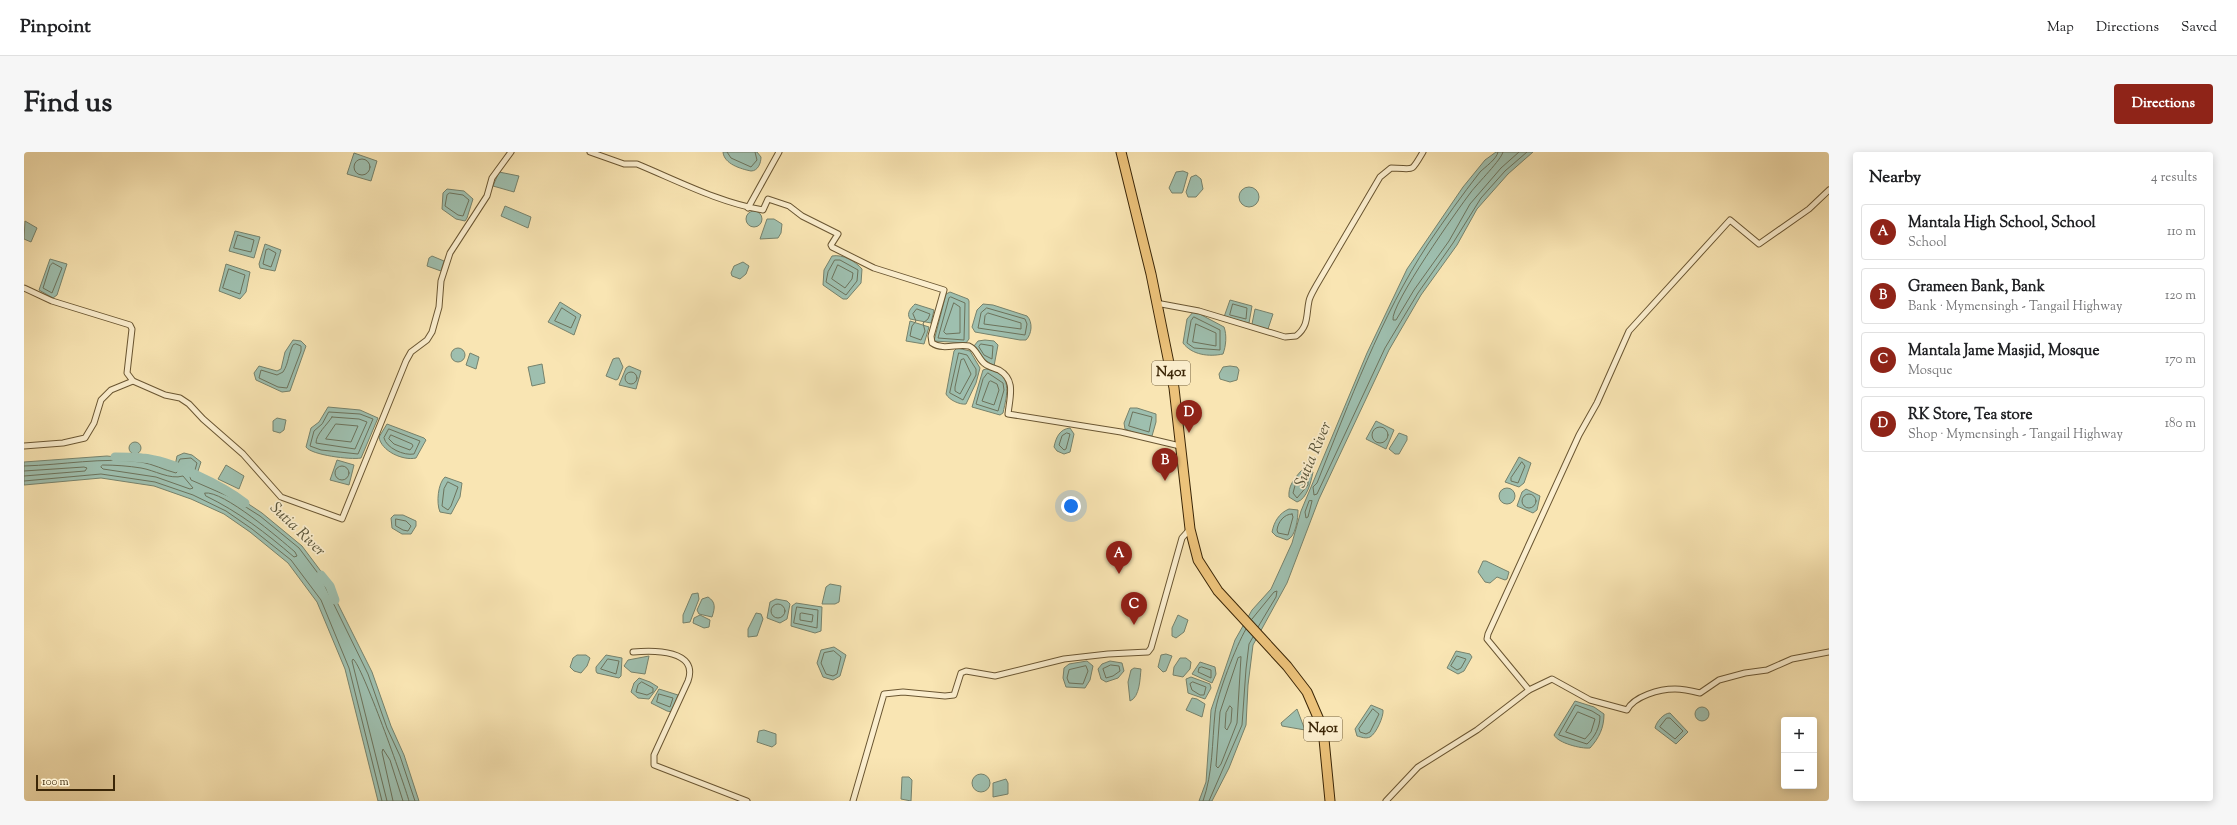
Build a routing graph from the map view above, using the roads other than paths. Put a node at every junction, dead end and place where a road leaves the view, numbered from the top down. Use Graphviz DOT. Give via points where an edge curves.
graph roads {
  1 [pos="511,152"];
  2 [pos="590,152"];
  3 [pos="779,152"];
  4 [pos="1121,152"];
  5 [pos="1423,152"];
  6 [pos="1829,190"];
  7 [pos="748,208"];
  8 [pos="24,288"];
  9 [pos="1156,303"];
  10 [pos="133,381"];
  11 [pos="24,446"];
  12 [pos="1180,446"];
  13 [pos="1190,529"];
  14 [pos="633,652"];
  15 [pos="1829,652"];
  16 [pos="1529,690"];
  17 [pos="747,801"];
  18 [pos="853,801"];
  19 [pos="1330,801"];
  20 [pos="1386,801"];
  1 -- 10 [label="street" via="492,178 486,196 450,254 441,281 439,307 432,332 427,340 411,352 406,361 342,519 281,497 243,454 189,404 180,398 165,395"];
  2 -- 7 [label="street" via="624,164 637,164"];
  3 -- 7 [label="street"];
  4 -- 9 [label="highway, N401"];
  5 -- 9 [label="street" via="1415,167 1408,171 1391,168 1380,177 1309,299 1305,328 1296,336 1285,337 1199,311"];
  6 -- 16 [label="street" via="1809,209 1759,244 1730,220 1629,330 1488,634 1487,638"];
  7 -- 12 [label="street" via="763,210 768,199 788,206 838,234 832,247 874,268 944,290 931,336 932,343 936,346 968,346 975,350 986,365 1007,375 1011,382 1008,414 1121,432"];
  8 -- 10 [label="street" via="52,301 130,325 132,329 127,373"];
  9 -- 12 [label="highway, N401" via="1174,388"];
  10 -- 11 [label="street" via="111,390 101,400 94,423 85,438 63,443"];
  12 -- 13 [label="highway, N401"];
  13 -- 18 [label="street" via="1182,538 1148,652 1064,659 995,676 966,670 960,673 954,695 903,692 884,694"];
  13 -- 19 [label="highway, N401" via="1198,560 1218,591 1288,666 1307,692 1323,729"];
  14 -- 17 [label="street" via="653,651 679,656 689,664 691,670 654,755 654,765"];
  15 -- 16 [label="street" via="1792,659 1767,670 1719,680 1700,693 1676,689 1663,690 1631,703 1627,710 1590,700 1552,679"];
  16 -- 20 [label="street" via="1477,730 1418,767"];
}
